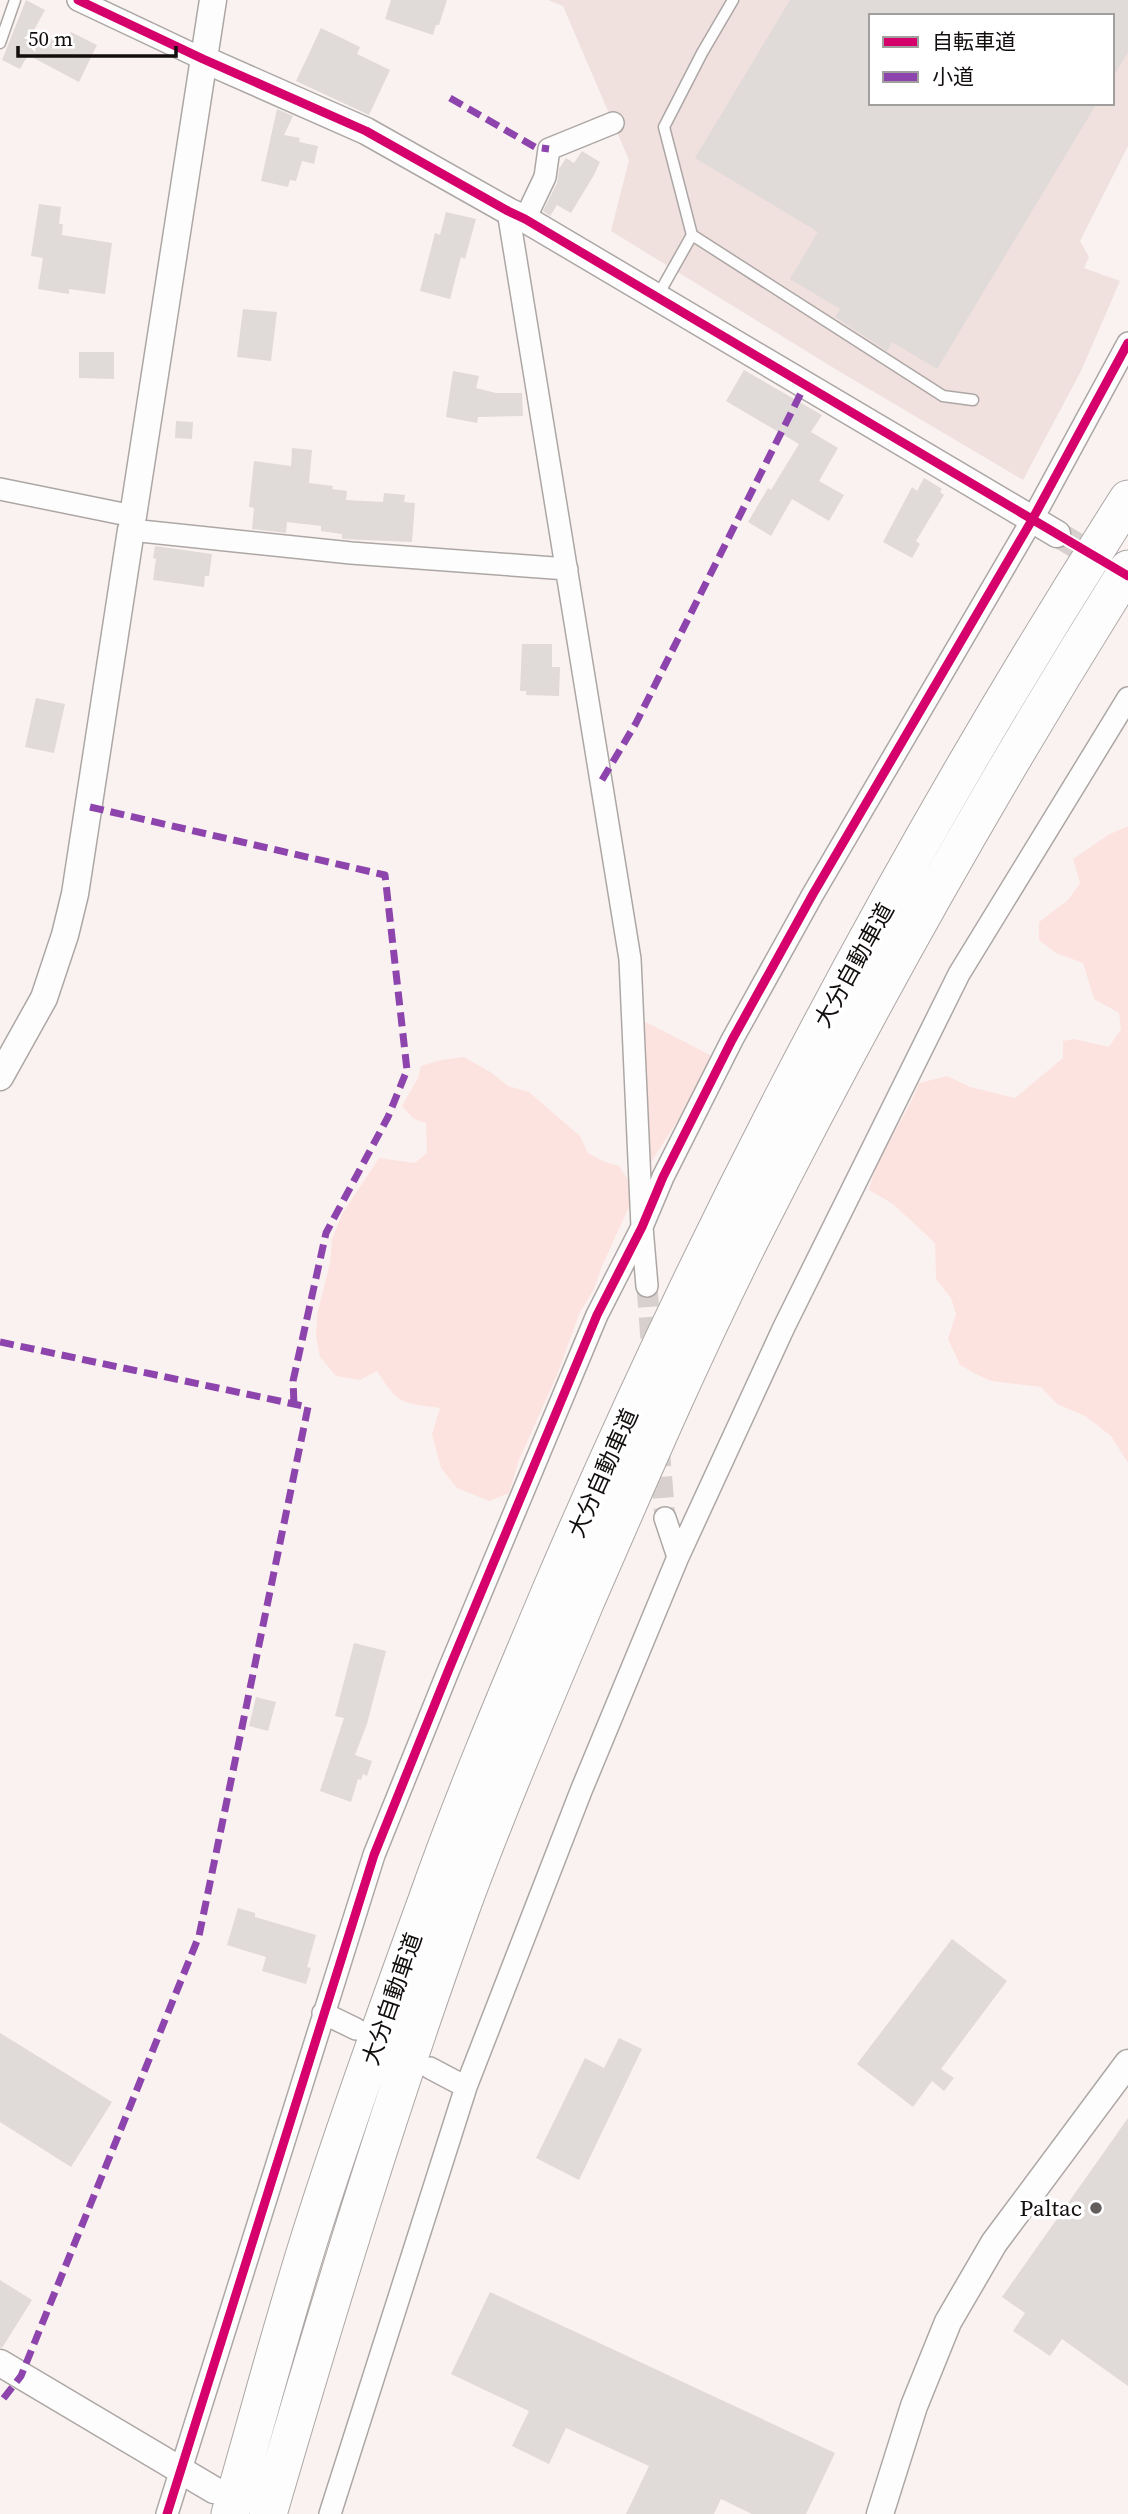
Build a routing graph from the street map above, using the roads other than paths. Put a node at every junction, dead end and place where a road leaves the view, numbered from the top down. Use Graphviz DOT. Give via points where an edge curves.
graph roads {
  1 [pos="15,0"];
  2 [pos="78,0"];
  3 [pos="213,0"];
  4 [pos="733,0"];
  5 [pos="0,43"];
  6 [pos="203,59"];
  7 [pos="613,123"];
  8 [pos="516,215"];
  9 [pos="692,235"];
  10 [pos="657,297"];
  11 [pos="1128,343"];
  12 [pos="973,400"];
  13 [pos="0,489"];
  14 [pos="1128,493"];
  15 [pos="1128,499"];
  16 [pos="1032,520"];
  17 [pos="132,523"];
  18 [pos="1057,534"];
  19 [pos="1102,540"];
  20 [pos="567,569"];
  21 [pos="1128,569"];
  22 [pos="1128,698"];
  23 [pos="0,1077"];
  24 [pos="642,1227"];
  25 [pos="648,1286"];
  26 [pos="665,1518"];
  27 [pos="678,1557"];
  28 [pos="323,2013"];
  29 [pos="356,2029"];
  30 [pos="1128,2063"];
  31 [pos="430,2068"];
  32 [pos="466,2087"];
  33 [pos="0,2363"];
  34 [pos="181,2472"];
  35 [pos="222,2502"];
  36 [pos="167,2514"];
  37 [pos="268,2514"];
  38 [pos="330,2514"];
  39 [pos="880,2514"];
  1 -- 5 [label="lane"];
  2 -- 6 [label="street"];
  3 -- 6 [label="street"];
  4 -- 9 [label="lane" via="664,127"];
  6 -- 8 [label="street" via="366,131"];
  6 -- 17 [label="street"];
  7 -- 8 [label="street" via="549,149 545,177"];
  8 -- 10 [label="street"];
  8 -- 20 [label="street"];
  9 -- 10 [label="lane"];
  9 -- 12 [label="lane" via="943,396"];
  10 -- 16 [label="street"];
  11 -- 16 [label="street"];
  13 -- 17 [label="street"];
  14 -- 19 [label="highway"];
  15 -- 19 [label="highway, 大分自動車道"];
  16 -- 18 [label="street"];
  16 -- 24 [label="street" via="732,1040"];
  17 -- 20 [label="street" via="351,553"];
  17 -- 23 [label="street" via="75,894 44,998"];
  19 -- 35 [label="highway, 大分自動車道" via="836,994 719,1222 604,1466 497,1718 428,1897"];
  20 -- 24 [label="street" via="630,959"];
  21 -- 37 [label="highway, 大分自動車道" via="997,784 868,1012 752,1236 637,1482 460,1910 351,2230"];
  22 -- 27 [label="street" via="960,974 784,1327"];
  24 -- 25 [label="street"];
  24 -- 28 [label="street" via="597,1315 449,1669 374,1856"];
  26 -- 27 [label="street"];
  27 -- 32 [label="street" via="581,1790"];
  28 -- 29 [label="street"];
  28 -- 34 [label="street"];
  30 -- 39 [label="street" via="993,2244 948,2322 914,2406"];
  31 -- 32 [label="street"];
  32 -- 38 [label="street"];
  33 -- 34 [label="street"];
  34 -- 35 [label="street"];
  34 -- 36 [label="street"];
}
